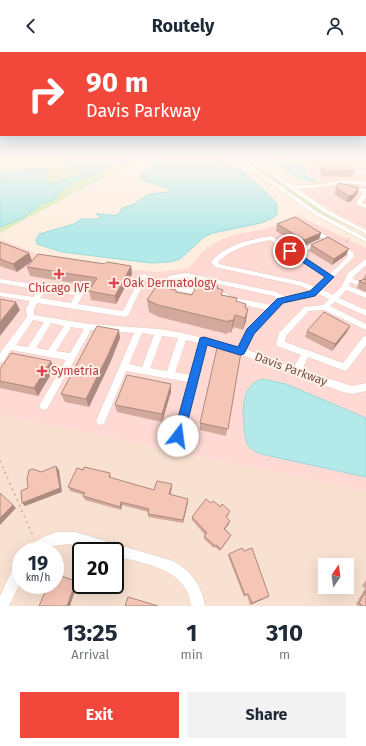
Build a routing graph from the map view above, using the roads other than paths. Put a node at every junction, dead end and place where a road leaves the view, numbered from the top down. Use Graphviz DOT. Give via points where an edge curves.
graph roads {
  1 [pos="276,185"];
  2 [pos="287,185"];
  3 [pos="321,185"];
  4 [pos="343,186"];
  5 [pos="290,187"];
  6 [pos="308,188"];
  7 [pos="366,192"];
  8 [pos="307,198"];
  9 [pos="366,206"];
  10 [pos="305,226"];
  11 [pos="366,232"];
  12 [pos="328,239"];
  13 [pos="366,240"];
  14 [pos="295,254"];
  15 [pos="366,261"];
  16 [pos="144,276"];
  17 [pos="330,277"];
  18 [pos="349,279"];
  19 [pos="0,281"];
  20 [pos="360,284"];
  21 [pos="345,287"];
  22 [pos="44,288"];
  23 [pos="318,290"];
  24 [pos="0,294"];
  25 [pos="366,296"];
  26 [pos="335,298"];
  27 [pos="284,299"];
  28 [pos="36,300"];
  29 [pos="73,306"];
  30 [pos="325,307"];
  31 [pos="272,308"];
  32 [pos="366,313"];
  33 [pos="125,314"];
  34 [pos="31,317"];
  35 [pos="49,320"];
  36 [pos="69,324"];
  37 [pos="89,327"];
  38 [pos="366,327"];
  39 [pos="121,329"];
  40 [pos="139,330"];
  41 [pos="159,332"];
  42 [pos="182,336"];
  43 [pos="366,339"];
  44 [pos="204,341"];
  45 [pos="10,347"];
  46 [pos="30,350"];
  47 [pos="240,351"];
  48 [pos="50,354"];
  49 [pos="306,354"];
  50 [pos="71,357"];
  51 [pos="0,360"];
  52 [pos="124,366"];
  53 [pos="145,370"];
  54 [pos="297,370"];
  55 [pos="170,375"];
  56 [pos="193,379"];
  57 [pos="366,387"];
  58 [pos="44,406"];
  59 [pos="101,421"];
  60 [pos="178,436"];
  61 [pos="46,542"];
  62 [pos="12,585"];
  63 [pos="2,606"];
  64 [pos="198,606"];
  1 -- 13 [label="street" via="320,216"];
  2 -- 5 [label="street"];
  3 -- 6 [label="street"];
  4 -- 7 [label="street"];
  5 -- 6 [label="street"];
  5 -- 8 [label="street"];
  6 -- 8 [label="street"];
  7 -- 9 [label="street" via="359,204"];
  8 -- 11 [label="street" via="339,219"];
  10 -- 12 [label="street"];
  12 -- 14 [label="street"];
  12 -- 17 [label="street" via="351,254"];
  14 -- 17 [label="street"];
  14 -- 23 [label="street" via="271,238 236,246 222,253 214,264 297,282"];
  15 -- 18 [label="street" via="350,275"];
  16 -- 33 [label="street"];
  17 -- 23 [label="street"];
  18 -- 20 [label="street"];
  18 -- 21 [label="street"];
  19 -- 22 [label="street"];
  21 -- 25 [label="street"];
  21 -- 26 [label="street"];
  22 -- 28 [label="street"];
  22 -- 29 [label="street" via="80,293"];
  23 -- 26 [label="street"];
  23 -- 27 [label="street" via="312,294"];
  24 -- 28 [label="street"];
  26 -- 30 [label="street"];
  26 -- 32 [label="street"];
  27 -- 31 [label="street"];
  27 -- 31 [label="street" via="276,294 186,275 170,278 168,286 194,291 212,291 229,298"];
  28 -- 29 [label="street"];
  28 -- 34 [label="street" via="30,311"];
  29 -- 33 [label="street"];
  30 -- 38 [label="street"];
  30 -- 49 [label="street" via="307,309 282,335 280,344"];
  31 -- 47 [label="street" via="250,332"];
  33 -- 39 [label="street"];
  34 -- 35 [label="street, Davis Parkway"];
  34 -- 45 [label="street"];
  35 -- 36 [label="street, Davis Parkway"];
  35 -- 46 [label="street"];
  36 -- 37 [label="street, Davis Parkway"];
  36 -- 48 [label="street"];
  37 -- 39 [label="street, Davis Parkway"];
  37 -- 50 [label="street"];
  39 -- 40 [label="street, Davis Parkway"];
  40 -- 41 [label="street, Davis Parkway"];
  40 -- 52 [label="street"];
  41 -- 42 [label="street, Davis Parkway"];
  41 -- 53 [label="street"];
  42 -- 44 [label="street, Davis Parkway"];
  42 -- 55 [label="street"];
  43 -- 49 [label="street" via="345,367"];
  44 -- 47 [label="street, Davis Parkway"];
  44 -- 56 [label="street"];
  45 -- 46 [label="street"];
  45 -- 51 [label="street"];
  46 -- 48 [label="street"];
  47 -- 54 [label="street, Davis Parkway"];
  48 -- 50 [label="street"];
  49 -- 54 [label="street"];
  50 -- 58 [label="street"];
  52 -- 53 [label="street"];
  52 -- 59 [label="street"];
  53 -- 55 [label="street"];
  54 -- 57 [label="street, Davis Parkway" via="348,389 360,390"];
  55 -- 56 [label="street"];
  56 -- 60 [label="street"];
  61 -- 64 [label="street" via="58,538 76,538 169,565 179,570 190,583"];
  62 -- 63 [label="street"];
}
